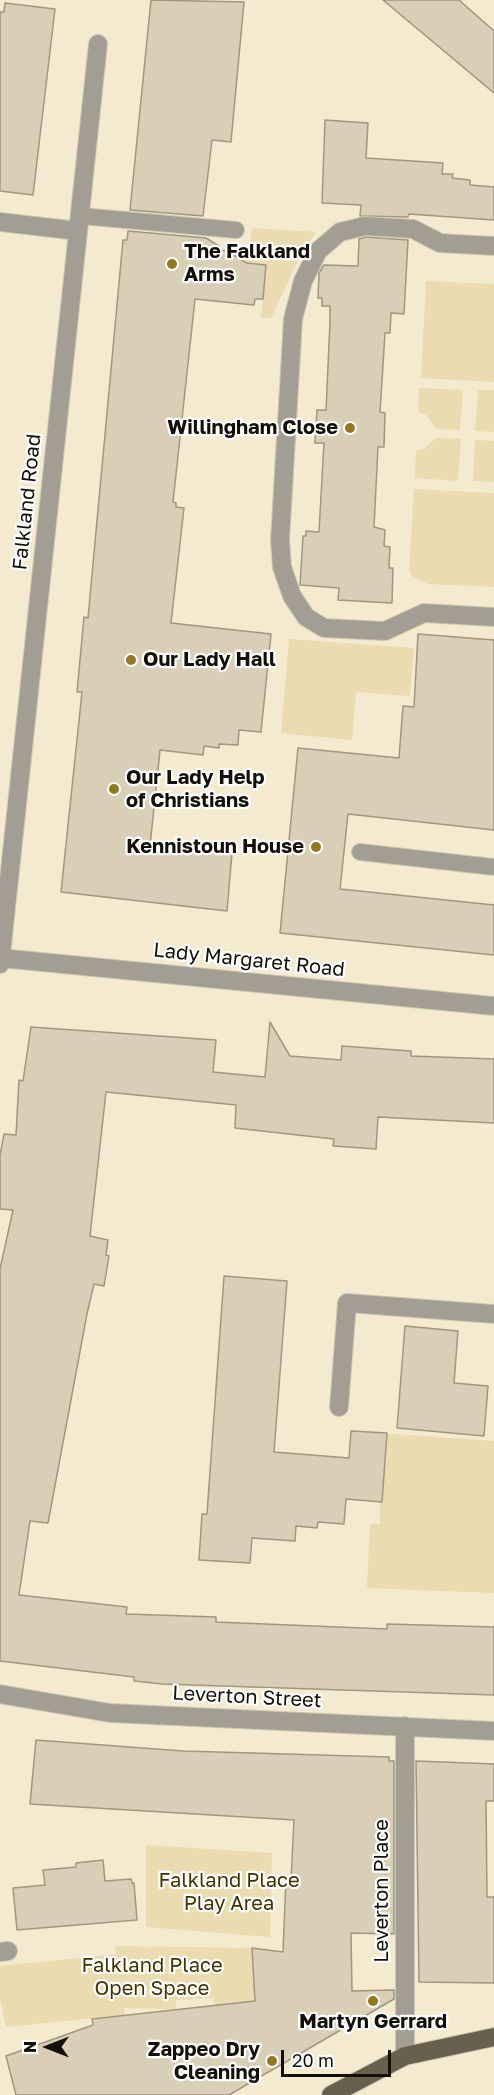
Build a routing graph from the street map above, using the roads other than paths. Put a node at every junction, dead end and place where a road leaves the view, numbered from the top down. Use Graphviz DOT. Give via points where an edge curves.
graph roads {
  1 [pos="98,44"];
  2 [pos="0,222"];
  3 [pos="80,223"];
  4 [pos="236,230"];
  5 [pos="494,246"];
  6 [pos="494,617"];
  7 [pos="360,852"];
  8 [pos="494,867"];
  9 [pos="0,960"];
  10 [pos="494,1006"];
  11 [pos="494,1314"];
  12 [pos="339,1407"];
  13 [pos="0,1694"];
  14 [pos="405,1726"];
  15 [pos="494,1731"];
  16 [pos="494,2037"];
  17 [pos="405,2056"];
  18 [pos="331,2095"];
  1 -- 3 [label="street, Falkland Road"];
  2 -- 3 [label="street"];
  3 -- 4 [label="lane"];
  3 -- 9 [label="street, Falkland Road"];
  5 -- 6 [label="street" via="440,243 413,229 365,226 340,232 318,251 303,281 293,320 280,540 282,567 292,596 306,617 324,628 385,631 424,613"];
  7 -- 8 [label="lane"];
  9 -- 10 [label="street, Lady Margaret Road"];
  11 -- 12 [label="street" via="347,1303"];
  13 -- 14 [label="street, Leverton Street" via="110,1713"];
  14 -- 15 [label="street, Leverton Street"];
  14 -- 17 [label="street, Leverton Place"];
  16 -- 17 [label="main road"];
  17 -- 18 [label="main road"];
}
